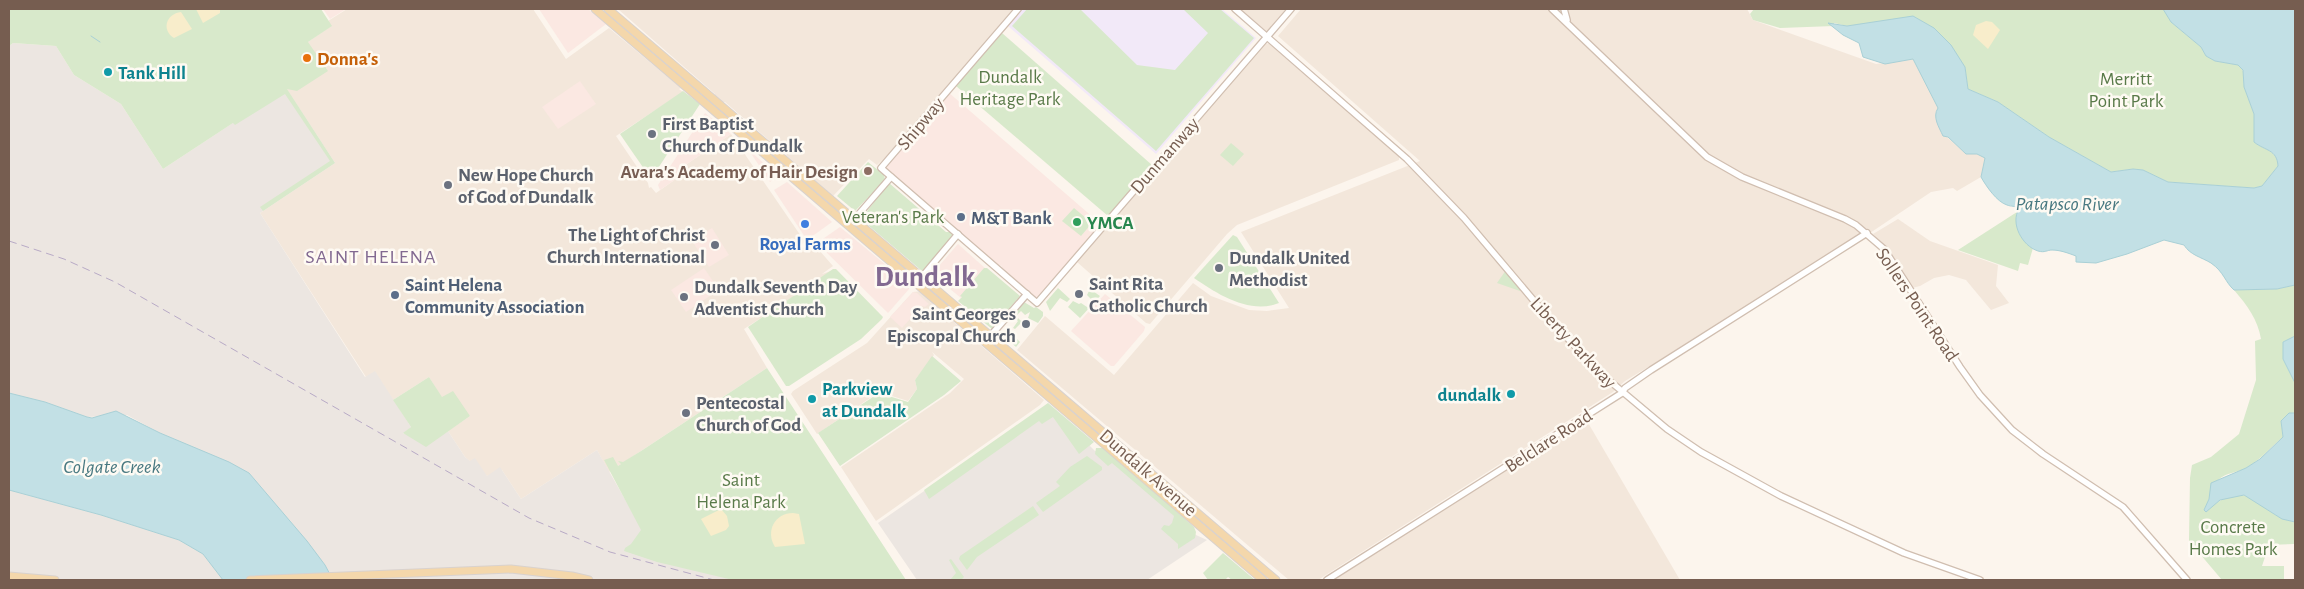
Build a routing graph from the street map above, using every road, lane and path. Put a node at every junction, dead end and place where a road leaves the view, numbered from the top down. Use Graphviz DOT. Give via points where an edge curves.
graph roads {
  1 [pos="595,9"];
  2 [pos="608,9"];
  3 [pos="1018,9"];
  4 [pos="1235,9"];
  5 [pos="1291,9"];
  6 [pos="1564,9"];
  7 [pos="1556,10"];
  8 [pos="1568,22"];
  9 [pos="1267,37"];
  10 [pos="891,177"];
  11 [pos="851,219"];
  12 [pos="842,221"];
  13 [pos="1867,233"];
  14 [pos="958,234"];
  15 [pos="922,278"];
  16 [pos="916,284"];
  17 [pos="1027,294"];
  18 [pos="990,335"];
  19 [pos="985,342"];
  20 [pos="1622,393"];
  21 [pos="9,576"];
  22 [pos="55,580"];
  23 [pos="250,580"];
  24 [pos="589,580"];
  25 [pos="1263,580"];
  26 [pos="1276,580"];
  27 [pos="1327,580"];
  28 [pos="1980,580"];
  29 [pos="2187,580"];
  1 -- 12 [label="main road, Dundalk Avenue"];
  2 -- 11 [label="main road, Dundalk Avenue"];
  3 -- 10 [label="street, Shipway" via="881,168"];
  4 -- 9 [label="street, Liberty Parkway"];
  5 -- 9 [label="street, Dunmanway"];
  6 -- 8 [label="street"];
  7 -- 8 [label="street, Sollers Point Road"];
  8 -- 13 [label="street, Sollers Point Road" via="1707,157 1742,177 1845,219"];
  9 -- 17 [label="street, Dunmanway" via="1037,303"];
  9 -- 20 [label="street, Liberty Parkway" via="1432,184 1558,328"];
  10 -- 11 [label="street"];
  10 -- 14 [label="street"];
  11 -- 12 [label="street"];
  11 -- 15 [label="main road, Dundalk Avenue"];
  12 -- 16 [label="main road, Dundalk Avenue"];
  13 -- 20 [label="street, Belclare Road" via="1652,370"];
  13 -- 29 [label="street, Sollers Point Road" via="1884,249 1960,367 1995,412 2043,454 2123,507"];
  14 -- 15 [label="street"];
  14 -- 17 [label="street"];
  15 -- 16 [label="street"];
  15 -- 18 [label="main road, Dundalk Avenue"];
  16 -- 19 [label="main road, Dundalk Avenue"];
  17 -- 18 [label="street"];
  18 -- 19 [label="street"];
  18 -- 26 [label="main road, Dundalk Avenue"];
  19 -- 25 [label="main road, Dundalk Avenue"];
  20 -- 27 [label="street, Belclare Road"];
  20 -- 28 [label="street, Liberty Parkway" via="1701,452 1781,496 1904,553"];
  21 -- 22 [label="main road"];
  23 -- 24 [label="main road" via="511,570"];
}
